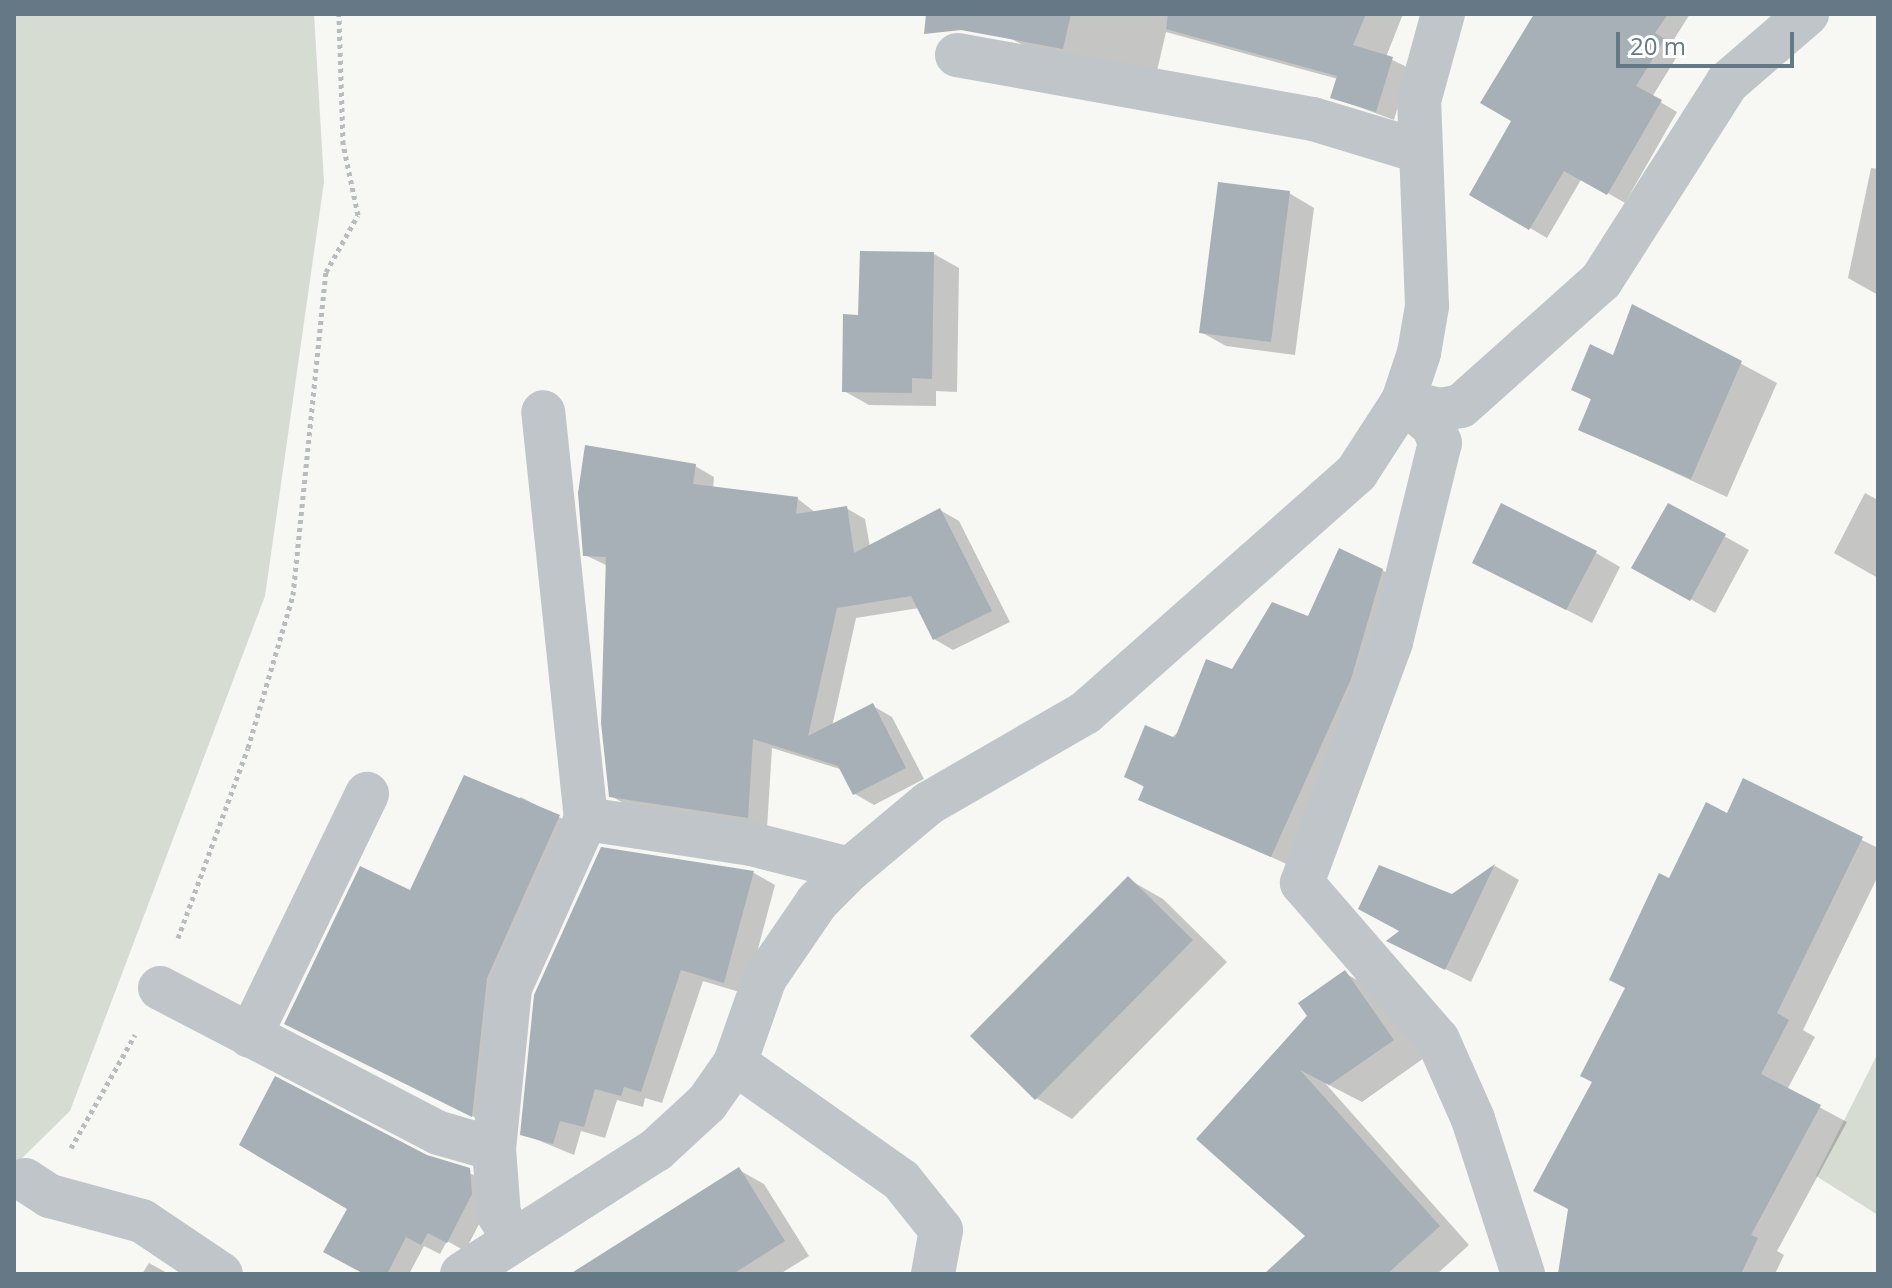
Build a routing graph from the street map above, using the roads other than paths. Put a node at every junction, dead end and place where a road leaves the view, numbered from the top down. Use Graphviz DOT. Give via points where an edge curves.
graph roads {
  1 [pos="1443,14"];
  2 [pos="1807,14"];
  3 [pos="957,55"];
  4 [pos="1419,151"];
  5 [pos="1403,401"];
  6 [pos="543,412"];
  7 [pos="367,794"];
  8 [pos="586,819"];
  9 [pos="850,869"];
  10 [pos="160,988"];
  11 [pos="250,1036"];
  12 [pos="735,1063"];
  13 [pos="494,1149"];
  14 [pos="25,1180"];
  15 [pos="513,1239"];
  16 [pos="221,1274"];
  17 [pos="462,1274"];
  18 [pos="933,1274"];
  19 [pos="1523,1274"];
  1 -- 4 [label="street" via="1419,101"];
  2 -- 5 [label="street" via="1727,83 1601,281 1461,406 1440,410"];
  3 -- 4 [label="street" via="1313,119"];
  4 -- 5 [label="street" via="1427,306"];
  5 -- 9 [label="street" via="1327,504 1156,654 1085,713 929,803"];
  5 -- 19 [label="street" via="1433,426 1440,443 1391,642 1302,883 1438,1040 1473,1119"];
  6 -- 8 [label="street"];
  7 -- 11 [label="street"];
  8 -- 9 [label="street" via="751,844"];
  8 -- 13 [label="street" via="510,988"];
  9 -- 12 [label="street" via="817,902 765,978"];
  10 -- 11 [label="street"];
  11 -- 13 [label="street" via="439,1133"];
  12 -- 15 [label="street" via="677,1133"];
  12 -- 18 [label="street" via="901,1180 941,1230"];
  13 -- 15 [label="street" via="499,1215"];
  14 -- 16 [label="street" via="50,1196 142,1221"];
  15 -- 17 [label="street"];
}
